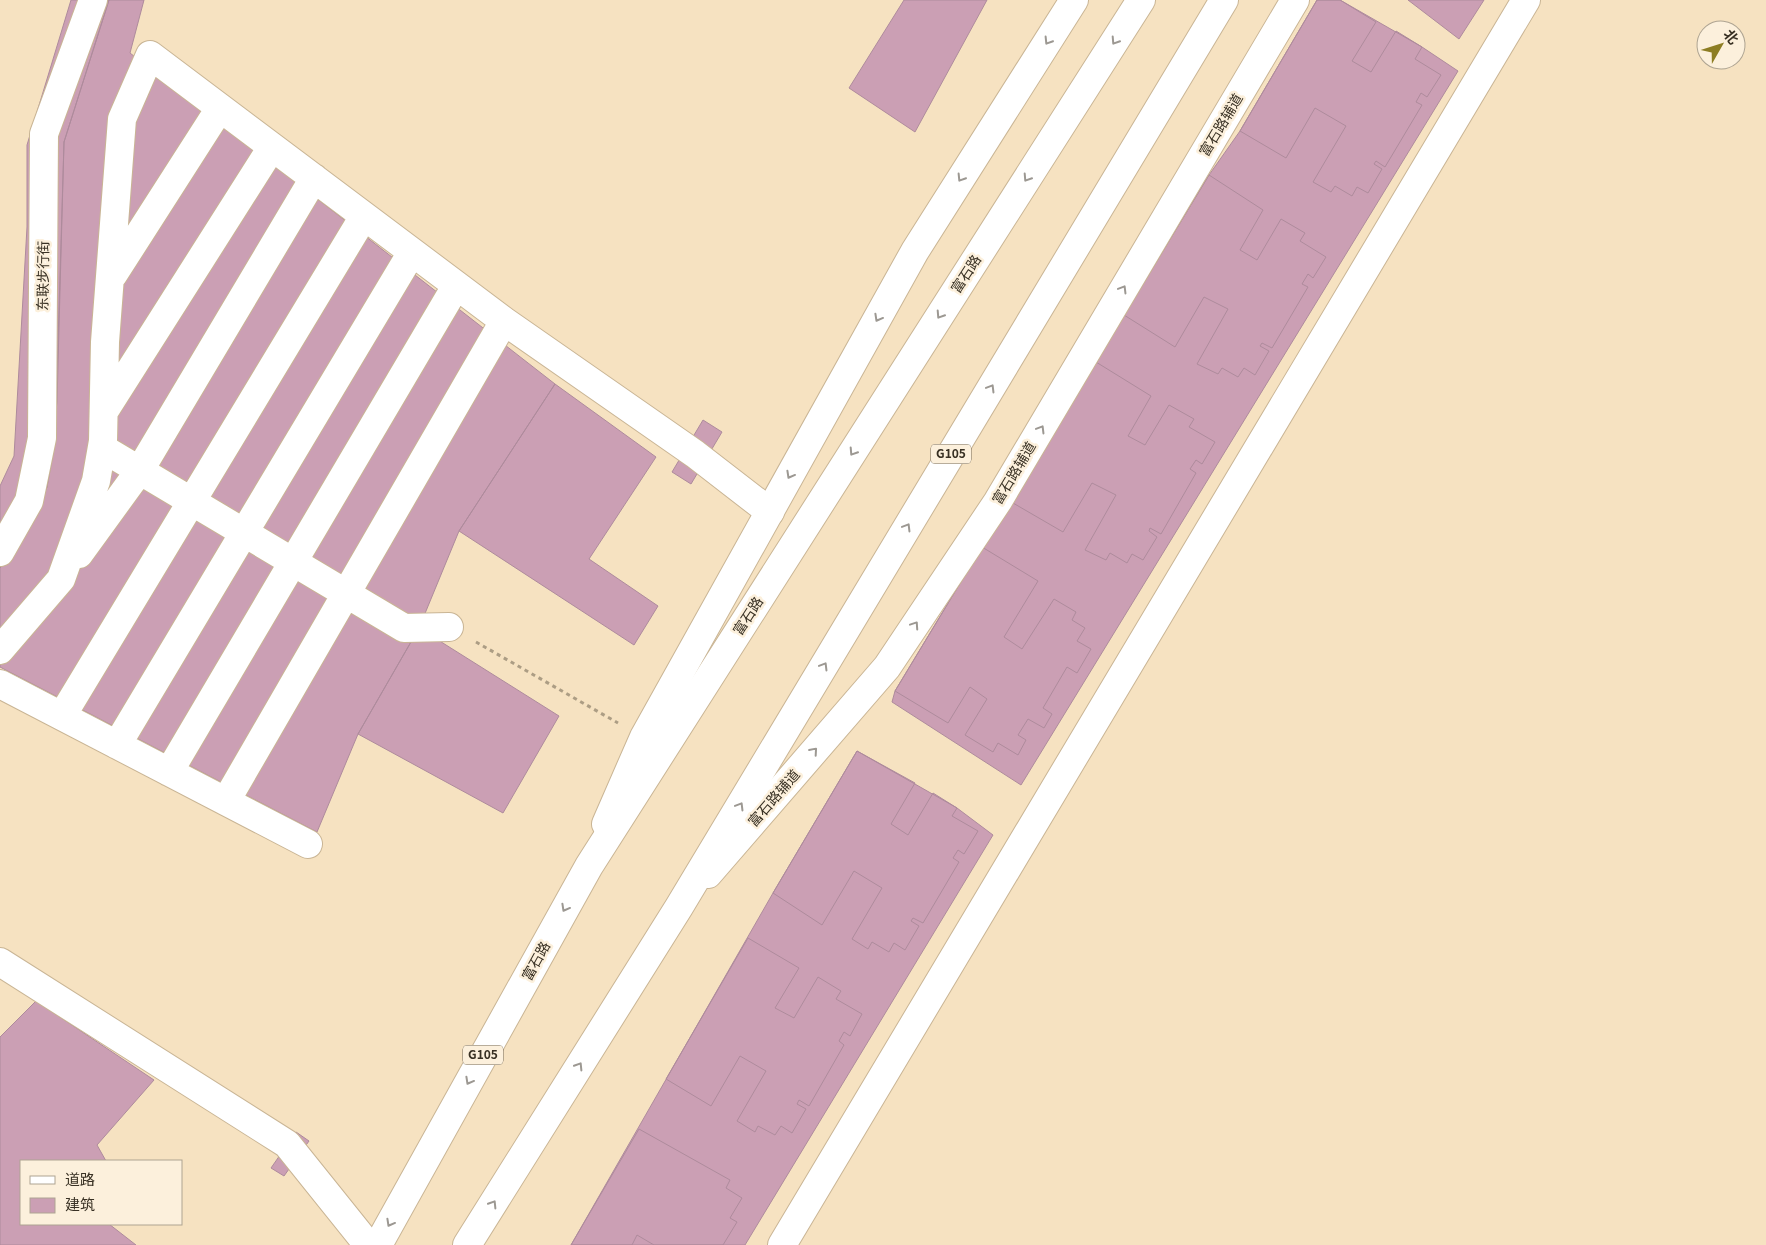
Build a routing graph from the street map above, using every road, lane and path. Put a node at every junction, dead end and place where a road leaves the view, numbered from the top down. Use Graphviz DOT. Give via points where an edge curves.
graph roads {
  1 [pos="93,0"];
  2 [pos="1074,0"];
  3 [pos="1141,0"];
  4 [pos="1224,0"];
  5 [pos="1295,0"];
  6 [pos="1526,0"];
  7 [pos="220,108"];
  8 [pos="272,147"];
  9 [pos="314,178"];
  10 [pos="364,216"];
  11 [pos="412,252"];
  12 [pos="111,279"];
  13 [pos="456,286"];
  14 [pos="504,321"];
  15 [pos="105,410"];
  16 [pos="102,448"];
  17 [pos="140,470"];
  18 [pos="192,501"];
  19 [pos="770,512"];
  20 [pos="245,533"];
  21 [pos="0,552"];
  22 [pos="293,562"];
  23 [pos="61,579"];
  24 [pos="346,593"];
  25 [pos="449,626"];
  26 [pos="0,650"];
  27 [pos="0,684"];
  28 [pos="62,716"];
  29 [pos="644,737"];
  30 [pos="117,745"];
  31 [pos="169,772"];
  32 [pos="226,801"];
  33 [pos="308,844"];
  34 [pos="589,866"];
  35 [pos="679,907"];
  36 [pos="0,962"];
  37 [pos="368,1245"];
  38 [pos="378,1245"];
  39 [pos="467,1245"];
  40 [pos="782,1245"];
  1 -- 21 [label="main road, 东联步行街" via="44,134 42,438 29,501"];
  2 -- 19 [label="main road, one-way" via="915,251"];
  3 -- 34 [label="main road, 富石路 / G105, one-way"];
  35 -- 4 [label="main road, G105, one-way"];
  35 -- 5 [label="main road, 富石路辅道, one-way" via="892,658 998,501"];
  6 -- 40 [label="main road"];
  7 -- 8 [label="main road"];
  7 -- 12 [label="main road"];
  7 -- 12 [label="main road" via="150,55 122,119"];
  8 -- 9 [label="main road"];
  8 -- 15 [label="main road"];
  9 -- 10 [label="main road"];
  9 -- 17 [label="main road"];
  10 -- 11 [label="main road"];
  10 -- 18 [label="main road"];
  11 -- 13 [label="main road"];
  11 -- 20 [label="main road"];
  12 -- 15 [label="main road"];
  13 -- 14 [label="main road"];
  13 -- 22 [label="main road"];
  14 -- 19 [label="main road" via="695,454"];
  14 -- 24 [label="main road"];
  15 -- 16 [label="main road"];
  16 -- 17 [label="main road"];
  16 -- 23 [label="main road" via="96,481"];
  17 -- 18 [label="main road"];
  17 -- 23 [label="main road"];
  18 -- 20 [label="main road"];
  18 -- 28 [label="main road"];
  19 -- 29 [label="main road"];
  20 -- 22 [label="main road"];
  20 -- 30 [label="main road"];
  22 -- 24 [label="main road"];
  22 -- 31 [label="main road"];
  23 -- 26 [label="main road"];
  24 -- 25 [label="main road" via="404,628"];
  24 -- 32 [label="main road"];
  25 -- 29 [label="path"];
  27 -- 28 [label="main road"];
  28 -- 30 [label="main road"];
  29 -- 34 [label="main road"];
  30 -- 31 [label="main road"];
  31 -- 32 [label="main road"];
  32 -- 33 [label="main road"];
  34 -- 38 [label="main road, 富石路 / G105, one-way"];
  39 -- 35 [label="main road, G105, one-way"];
  36 -- 37 [label="main road" via="287,1144"];
}
